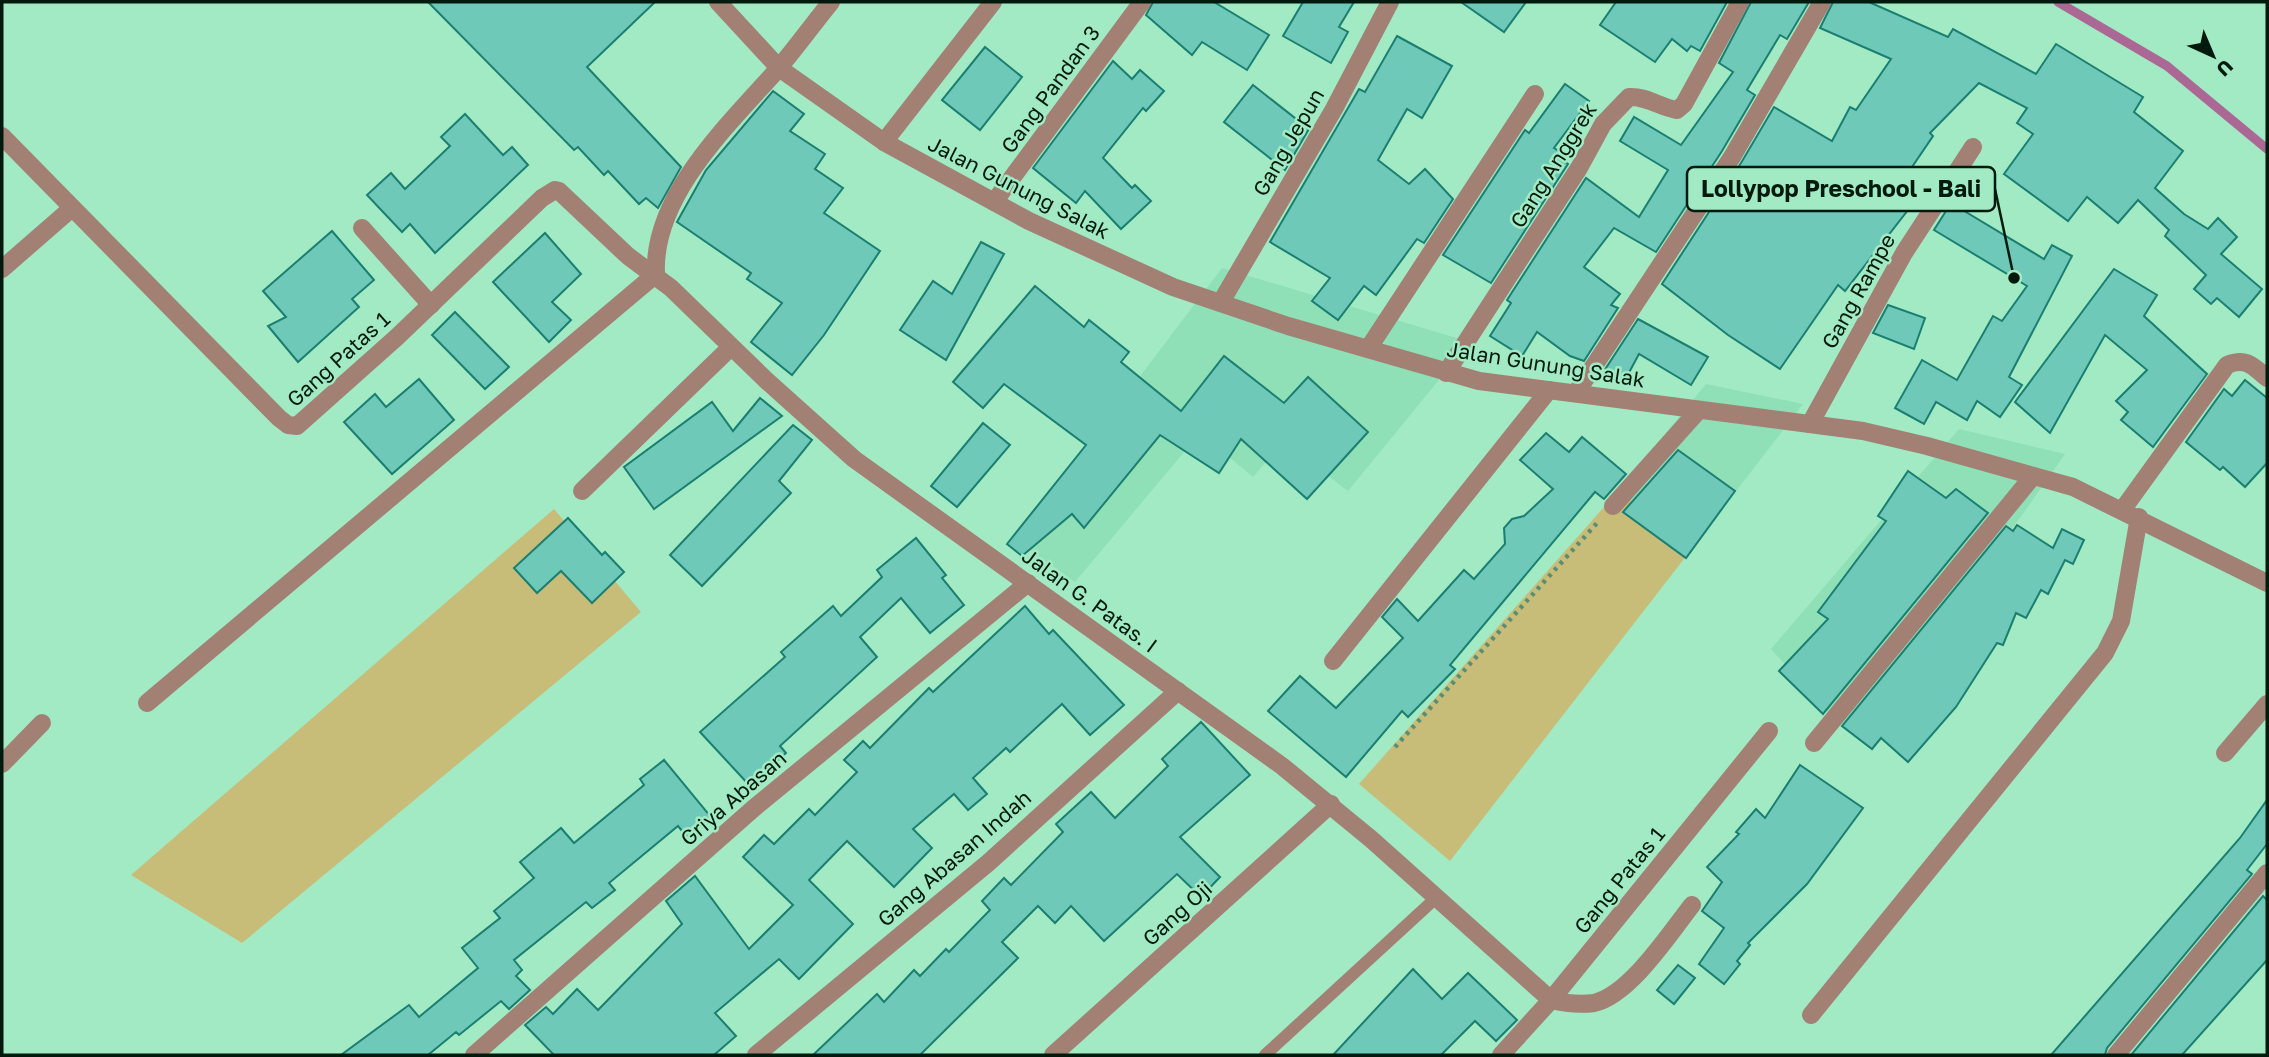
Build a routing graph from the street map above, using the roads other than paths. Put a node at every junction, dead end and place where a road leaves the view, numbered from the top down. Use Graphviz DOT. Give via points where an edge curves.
graph roads {
  1 [pos="718,2"];
  2 [pos="831,2"];
  3 [pos="993,2"];
  4 [pos="1142,2"];
  5 [pos="1390,2"];
  6 [pos="1741,2"];
  7 [pos="1822,2"];
  8 [pos="779,68"];
  9 [pos="1535,94"];
  10 [pos="2,136"];
  11 [pos="884,142"];
  12 [pos="1973,147"];
  13 [pos="994,202"];
  14 [pos="72,208"];
  15 [pos="362,229"];
  16 [pos="2,269"];
  17 [pos="656,274"];
  18 [pos="1221,302"];
  19 [pos="431,305"];
  20 [pos="731,347"];
  21 [pos="1368,349"];
  22 [pos="1446,373"];
  23 [pos="2267,378"];
  24 [pos="1549,390"];
  25 [pos="1576,393"];
  26 [pos="1698,411"];
  27 [pos="1810,424"];
  28 [pos="2033,476"];
  29 [pos="582,491"];
  30 [pos="1613,506"];
  31 [pos="2131,513"];
  32 [pos="1028,583"];
  33 [pos="2267,583"];
  34 [pos="1333,661"];
  35 [pos="1178,691"];
  36 [pos="147,703"];
  37 [pos="2267,704"];
  38 [pos="42,723"];
  39 [pos="1769,731"];
  40 [pos="1814,743"];
  41 [pos="2225,753"];
  42 [pos="2,764"];
  43 [pos="1331,804"];
  44 [pos="2267,873"];
  45 [pos="1437,897"];
  46 [pos="1692,905"];
  47 [pos="1551,1000"];
  48 [pos="1811,1015"];
  49 [pos="474,1055"];
  50 [pos="757,1055"];
  51 [pos="1053,1055"];
  52 [pos="1265,1055"];
  53 [pos="1501,1055"];
  54 [pos="2116,1055"];
  1 -- 8 [label="street, Jalan Gunung Salak"];
  2 -- 8 [label="street"];
  3 -- 11 [label="street"];
  4 -- 13 [label="street, Gang Pandan 3"];
  5 -- 18 [label="street, Gang Jepun" via="1334,109"];
  6 -- 22 [label="street, Gang Anggrek" via="1684,104 1677,110 1643,97 1629,97 1603,124"];
  7 -- 25 [label="street" via="1732,157"];
  8 -- 11 [label="street, Jalan Gunung Salak"];
  8 -- 17 [label="street" via="723,128 683,185 658,241"];
  9 -- 21 [label="street"];
  10 -- 14 [label="street, Gang Patas 1"];
  11 -- 13 [label="street, Jalan Gunung Salak"];
  12 -- 27 [label="street, Gang Rampe" via="1904,253"];
  13 -- 18 [label="street, Jalan Gunung Salak" via="1173,288"];
  14 -- 16 [label="street"];
  14 -- 19 [label="street, Gang Patas 1" via="288,425 297,426 308,419"];
  15 -- 19 [label="street"];
  17 -- 19 [label="street, Gang Patas 1" via="628,256 572,200 555,190"];
  17 -- 20 [label="street, Jalan G. Patas. I"];
  17 -- 36 [label="street"];
  18 -- 21 [label="street, Jalan Gunung Salak"];
  20 -- 29 [label="street"];
  20 -- 32 [label="street, Jalan G. Patas. I" via="854,459"];
  21 -- 22 [label="street, Jalan Gunung Salak"];
  22 -- 24 [label="street, Jalan Gunung Salak"];
  23 -- 31 [label="street" via="2248,362 2227,365"];
  24 -- 25 [label="street, Jalan Gunung Salak"];
  24 -- 34 [label="street"];
  25 -- 26 [label="street, Jalan Gunung Salak"];
  26 -- 27 [label="street, Jalan Gunung Salak"];
  26 -- 30 [label="street"];
  27 -- 28 [label="street, Jalan Gunung Salak" via="1902,440"];
  28 -- 31 [label="street, Jalan Gunung Salak" via="2073,487"];
  28 -- 40 [label="street"];
  31 -- 33 [label="street, Jalan Gunung Salak"];
  31 -- 48 [label="street" via="2121,621 2105,653"];
  32 -- 35 [label="street, Jalan G. Patas. I"];
  32 -- 49 [label="street, Griya Abasan" via="754,808"];
  35 -- 43 [label="street, Jalan G. Patas. I"];
  35 -- 50 [label="street, Gang Abasan Indah" via="988,863"];
  37 -- 41 [label="street"];
  38 -- 42 [label="street"];
  39 -- 47 [label="street, Gang Patas 1"];
  43 -- 45 [label="street, Jalan G. Patas. I"];
  43 -- 51 [label="street, Gang Oji"];
  44 -- 54 [label="street"];
  45 -- 47 [label="street, Jalan G. Patas. I"];
  45 -- 52 [label="lane"];
  46 -- 47 [label="street" via="1643,967 1616,990 1595,1002"];
  47 -- 53 [label="street, Gang Patas 1"];
}
